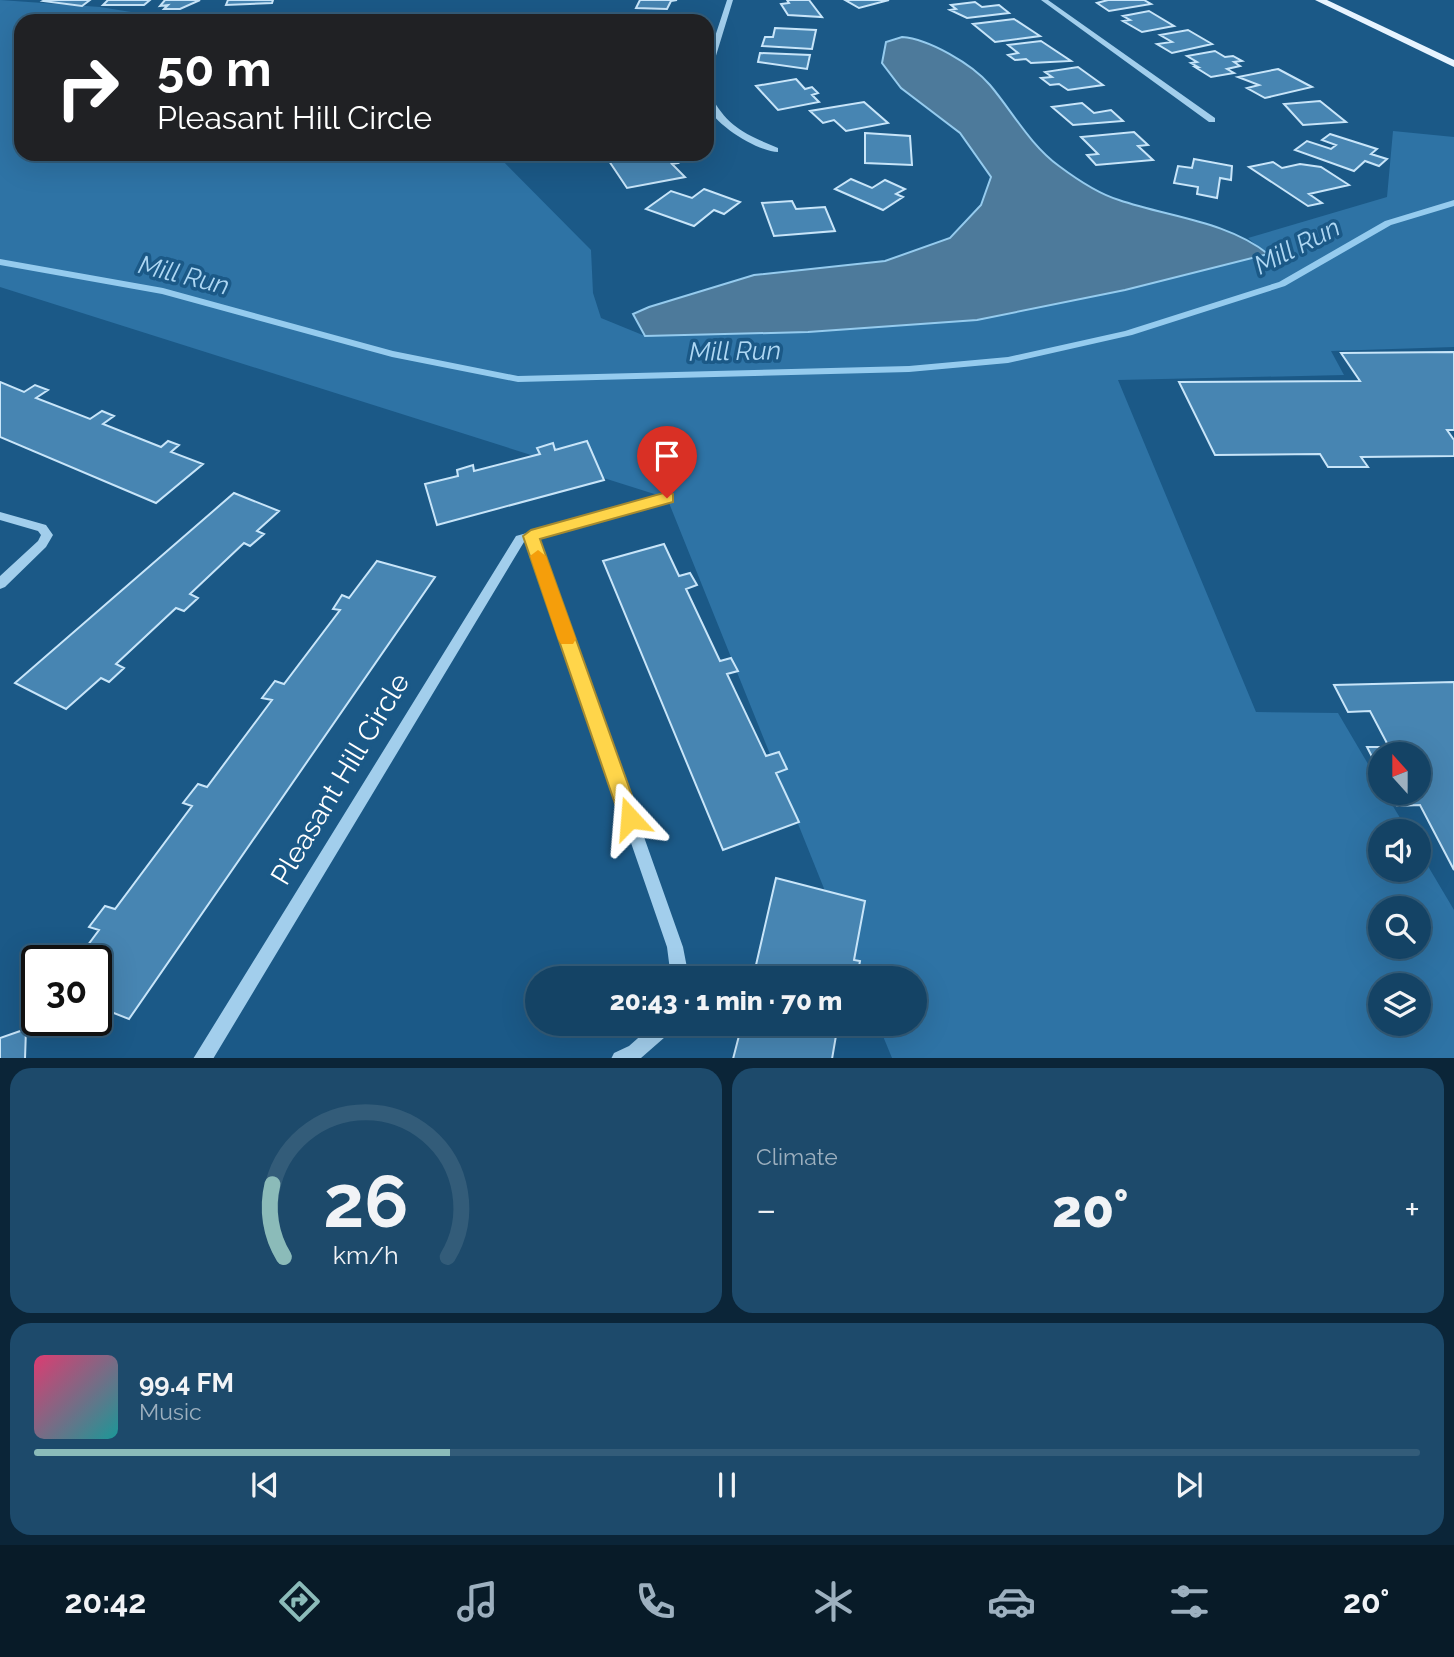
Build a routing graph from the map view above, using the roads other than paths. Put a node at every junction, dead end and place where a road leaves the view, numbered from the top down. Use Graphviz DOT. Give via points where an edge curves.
graph roads {
  1 [pos="730,0"];
  2 [pos="1044,0"];
  3 [pos="1320,0"];
  4 [pos="714,50"];
  5 [pos="1454,64"];
  6 [pos="714,111"];
  7 [pos="1212,120"];
  8 [pos="775,150"];
  9 [pos="667,498"];
  10 [pos="0,516"];
  11 [pos="531,536"];
  12 [pos="0,584"];
  13 [pos="678,966"];
  14 [pos="653,1036"];
  15 [pos="203,1058"];
  16 [pos="622,1058"];
  1 -- 4 [label="street"];
  2 -- 7 [label="street"];
  3 -- 5 [label="main road"];
  6 -- 8 [label="street" via="728,125"];
  9 -- 11 [label="street, Pleasant Hill Circle"];
  10 -- 12 [label="street" via="42,528 47,535"];
  11 -- 13 [label="street"];
  11 -- 15 [label="street, Pleasant Hill Circle" via="520,539"];
  14 -- 16 [label="street"];
}
